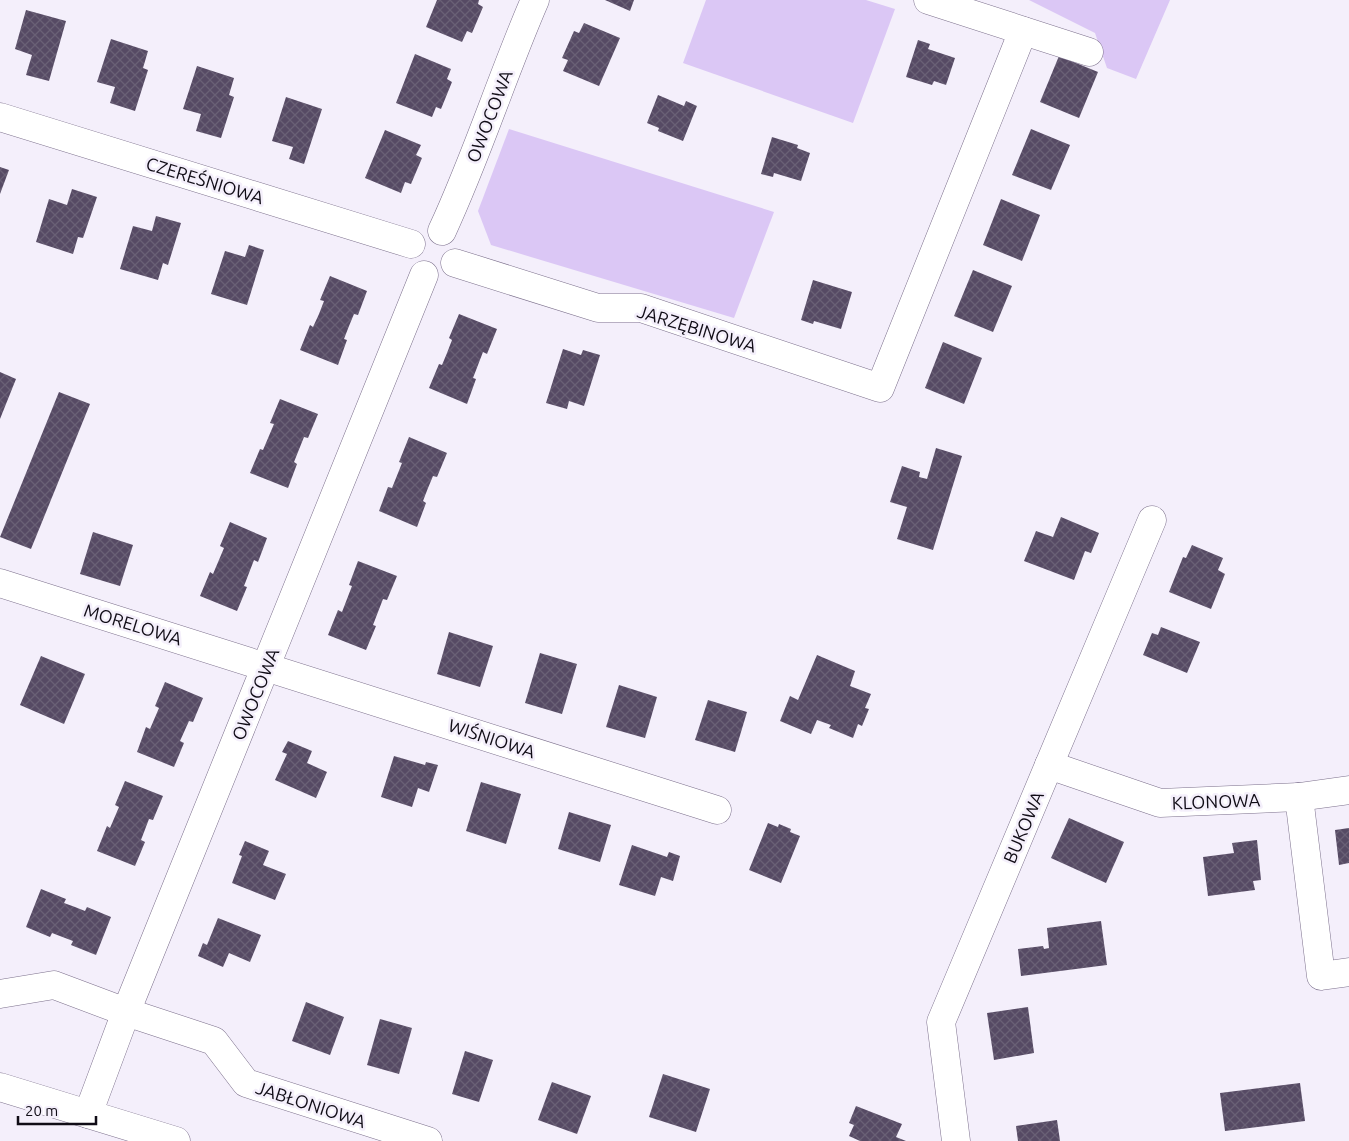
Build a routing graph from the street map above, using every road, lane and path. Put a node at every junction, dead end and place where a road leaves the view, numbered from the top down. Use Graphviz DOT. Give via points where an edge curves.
graph roads {
  1 [pos="535,0"];
  2 [pos="928,0"];
  3 [pos="1023,31"];
  4 [pos="1089,52"];
  5 [pos="0,117"];
  6 [pos="442,231"];
  7 [pos="410,244"];
  8 [pos="455,263"];
  9 [pos="424,275"];
  10 [pos="1152,520"];
  11 [pos="0,583"];
  12 [pos="267,666"];
  13 [pos="1049,765"];
  14 [pos="1349,790"];
  15 [pos="1299,797"];
  16 [pos="717,810"];
  17 [pos="1349,972"];
  18 [pos="0,994"];
  19 [pos="126,1012"];
  20 [pos="0,1087"];
  21 [pos="88,1114"];
  22 [pos="176,1141"];
  23 [pos="428,1141"];
  24 [pos="956,1141"];
  1 -- 6 [label="street, OWOCOWA"];
  2 -- 3 [label="street"];
  3 -- 4 [label="street"];
  3 -- 8 [label="street, JARZĘBINOWA" via="880,388 689,322 641,308 598,308"];
  5 -- 7 [label="street, CZEREŚNIOWA"];
  6 -- 7 [label="street" via="420,232"];
  6 -- 8 [label="street" via="453,241 457,255"];
  7 -- 9 [label="street" via="410,260"];
  8 -- 9 [label="street" via="443,275"];
  9 -- 12 [label="street, OWOCOWA"];
  10 -- 13 [label="street, BUKOWA"];
  11 -- 12 [label="street, MORELOWA"];
  12 -- 16 [label="street, WIŚNIOWA"];
  12 -- 19 [label="street, OWOCOWA"];
  13 -- 15 [label="street, KLONOWA" via="1160,803"];
  13 -- 24 [label="street, BUKOWA" via="941,1022"];
  14 -- 15 [label="street, KLONOWA"];
  15 -- 17 [label="street" via="1321,976"];
  18 -- 19 [label="street, JABŁONIOWA" via="54,985"];
  19 -- 21 [label="street, OWOCOWA"];
  19 -- 23 [label="street, JABŁONIOWA" via="214,1041 246,1083"];
  20 -- 21 [label="street"];
  21 -- 22 [label="street"];
}
